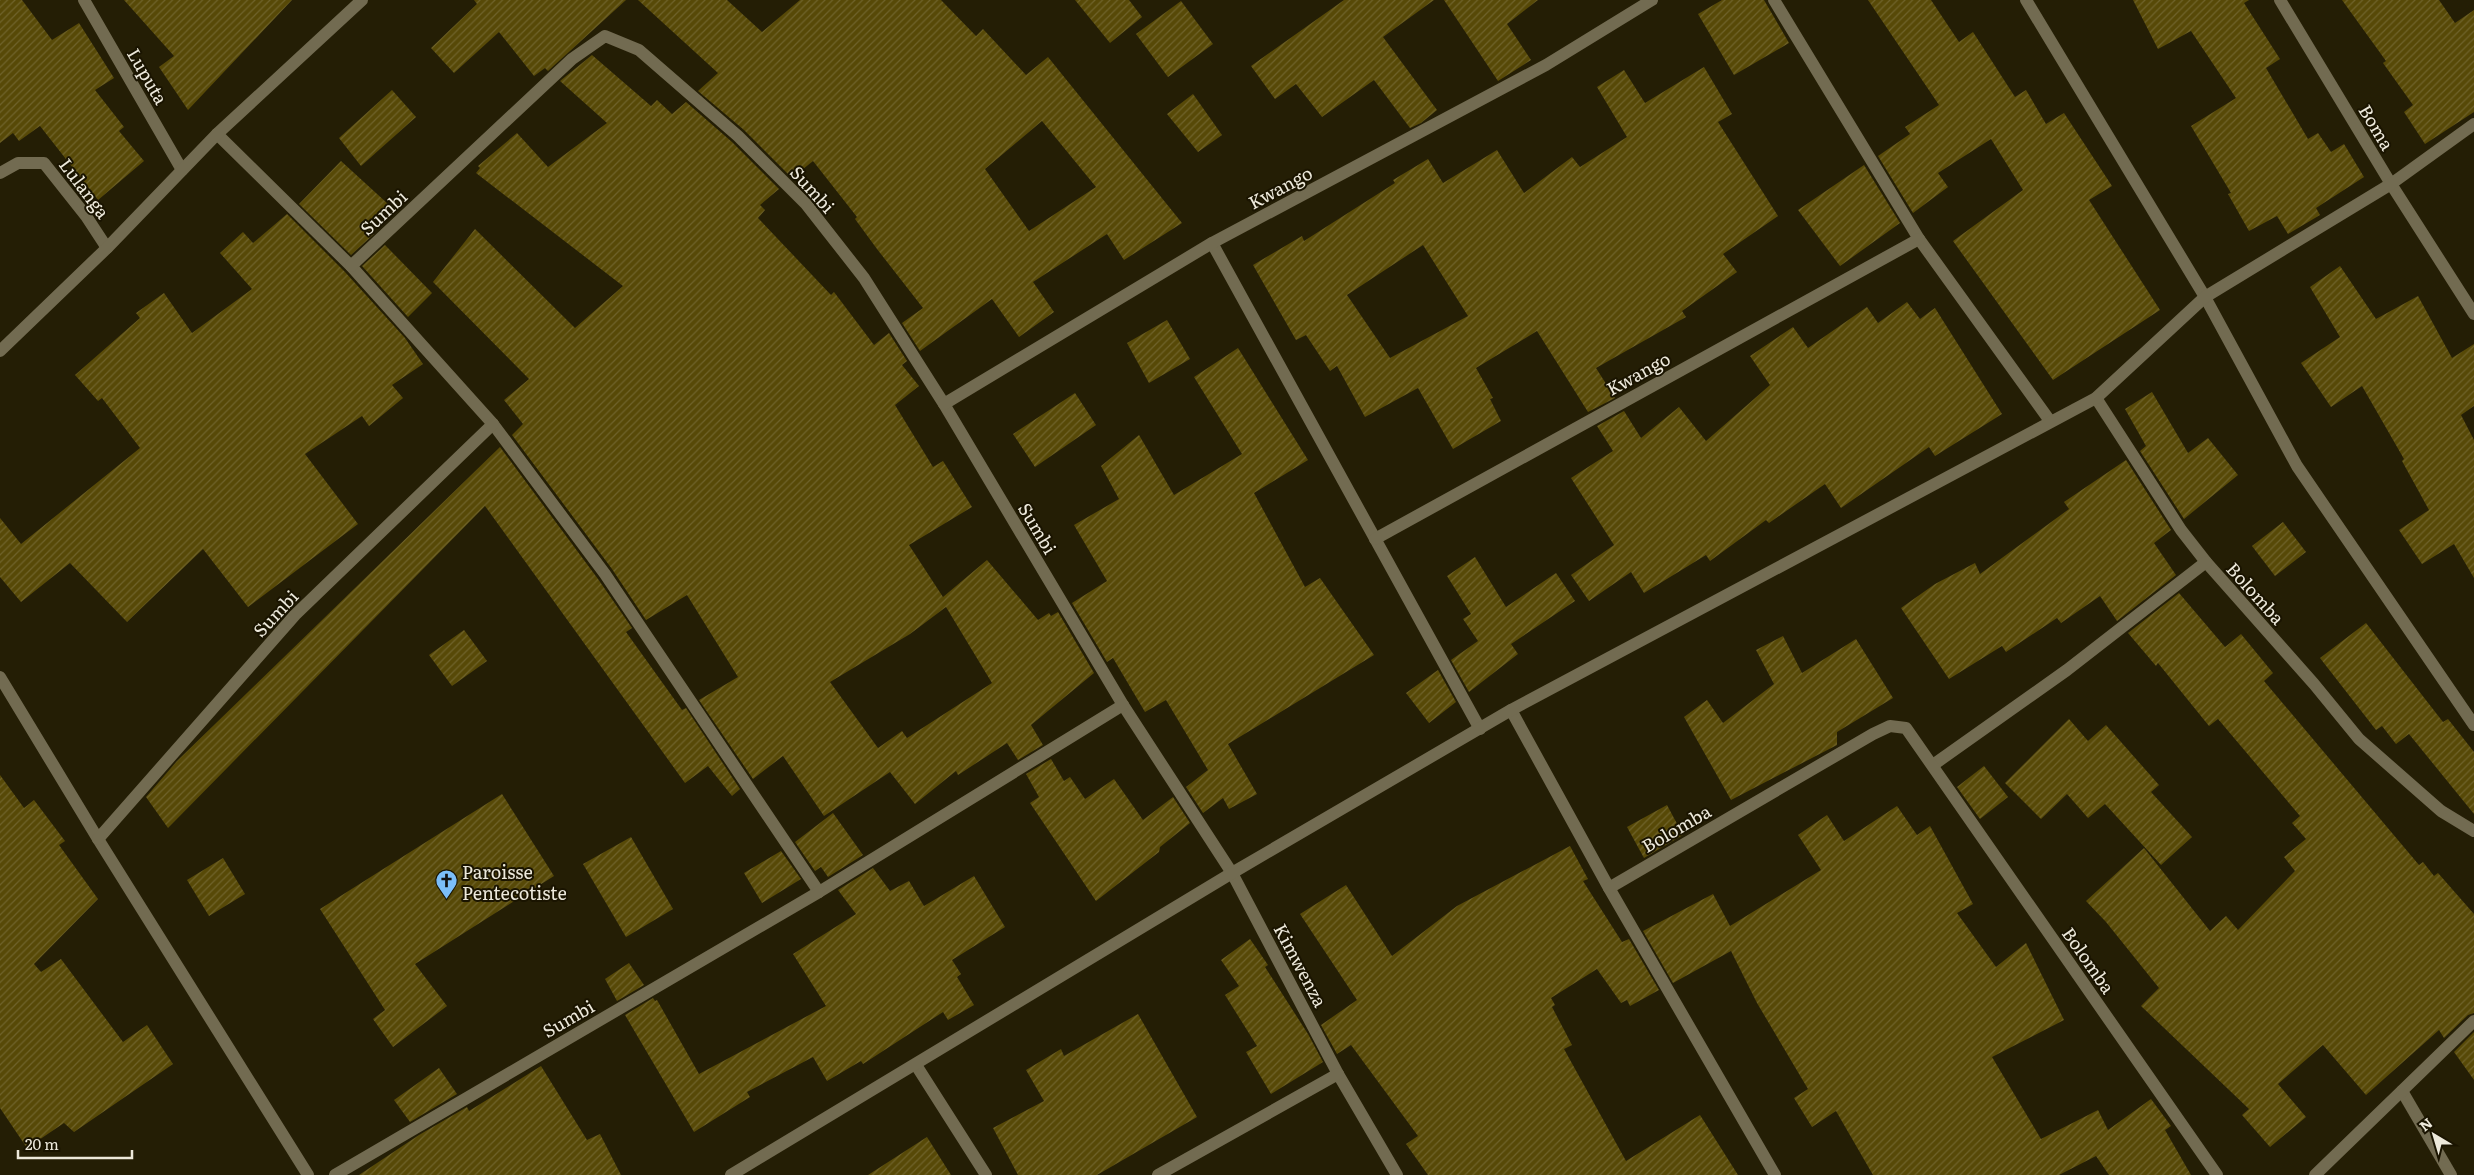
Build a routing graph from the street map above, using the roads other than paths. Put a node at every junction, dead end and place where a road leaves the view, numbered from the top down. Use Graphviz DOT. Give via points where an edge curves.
graph roads {
  1 [pos="84,0"];
  2 [pos="362,0"];
  3 [pos="1652,0"];
  4 [pos="1774,0"];
  5 [pos="2026,0"];
  6 [pos="2280,0"];
  7 [pos="2474,124"];
  8 [pos="217,134"];
  9 [pos="182,170"];
  10 [pos="0,174"];
  11 [pos="2391,184"];
  12 [pos="1919,239"];
  13 [pos="1212,243"];
  14 [pos="107,248"];
  15 [pos="351,266"];
  16 [pos="2205,297"];
  17 [pos="2474,314"];
  18 [pos="0,352"];
  19 [pos="2096,398"];
  20 [pos="944,404"];
  21 [pos="2050,421"];
  22 [pos="493,424"];
  23 [pos="1375,539"];
  24 [pos="2206,562"];
  25 [pos="0,677"];
  26 [pos="1123,705"];
  27 [pos="1511,710"];
  28 [pos="2474,725"];
  29 [pos="1480,729"];
  30 [pos="1933,765"];
  31 [pos="2474,831"];
  32 [pos="98,839"];
  33 [pos="1232,873"];
  34 [pos="1609,888"];
  35 [pos="819,892"];
  36 [pos="2474,1021"];
  37 [pos="916,1065"];
  38 [pos="1338,1074"];
  39 [pos="2402,1091"];
  40 [pos="308,1175"];
  41 [pos="334,1175"];
  42 [pos="731,1175"];
  43 [pos="986,1175"];
  44 [pos="1158,1175"];
  45 [pos="1397,1175"];
  46 [pos="1775,1175"];
  47 [pos="2216,1175"];
  48 [pos="2315,1175"];
  49 [pos="2451,1175"];
  1 -- 9 [label="street, Luputa"];
  2 -- 8 [label="street"];
  3 -- 13 [label="street, Kwango" via="1546,66"];
  4 -- 12 [label="street"];
  5 -- 16 [label="street"];
  6 -- 11 [label="street, Boma"];
  7 -- 11 [label="street"];
  8 -- 9 [label="street"];
  8 -- 15 [label="street"];
  9 -- 14 [label="street"];
  10 -- 14 [label="street, Lulanga" via="18,163 44,163"];
  11 -- 16 [label="street"];
  11 -- 17 [label="street, Boma"];
  12 -- 21 [label="street"];
  12 -- 23 [label="street, Kwango"];
  13 -- 20 [label="street, Kwango"];
  13 -- 23 [label="street"];
  14 -- 18 [label="street"];
  15 -- 20 [label="street, Sumbi" via="572,59 605,36 639,50 738,136 806,204 864,278"];
  15 -- 22 [label="street"];
  16 -- 19 [label="street"];
  16 -- 28 [label="street" via="2297,466"];
  19 -- 21 [label="street"];
  19 -- 24 [label="street, Bolomba" via="2181,530"];
  20 -- 26 [label="street, Sumbi"];
  21 -- 27 [label="street"];
  22 -- 32 [label="street, Sumbi" via="295,615"];
  22 -- 35 [label="street" via="605,574"];
  23 -- 29 [label="street"];
  24 -- 30 [label="street, Bolomba" via="2067,670"];
  24 -- 31 [label="street, Bolomba" via="2359,739 2441,811"];
  25 -- 32 [label="street"];
  26 -- 33 [label="street, Sumbi"];
  26 -- 35 [label="street, Sumbi"];
  27 -- 29 [label="street"];
  27 -- 34 [label="street"];
  29 -- 33 [label="street"];
  30 -- 34 [label="street, Bolomba" via="1906,728 1890,726"];
  30 -- 47 [label="street, Bolomba"];
  32 -- 40 [label="street"];
  33 -- 37 [label="street"];
  33 -- 38 [label="street, Kimwenza"];
  34 -- 46 [label="street"];
  35 -- 41 [label="street, Sumbi"];
  36 -- 39 [label="street"];
  37 -- 42 [label="street"];
  37 -- 43 [label="street"];
  38 -- 44 [label="street"];
  38 -- 45 [label="street, Kimwenza"];
  39 -- 48 [label="street"];
  39 -- 49 [label="street"];
}
